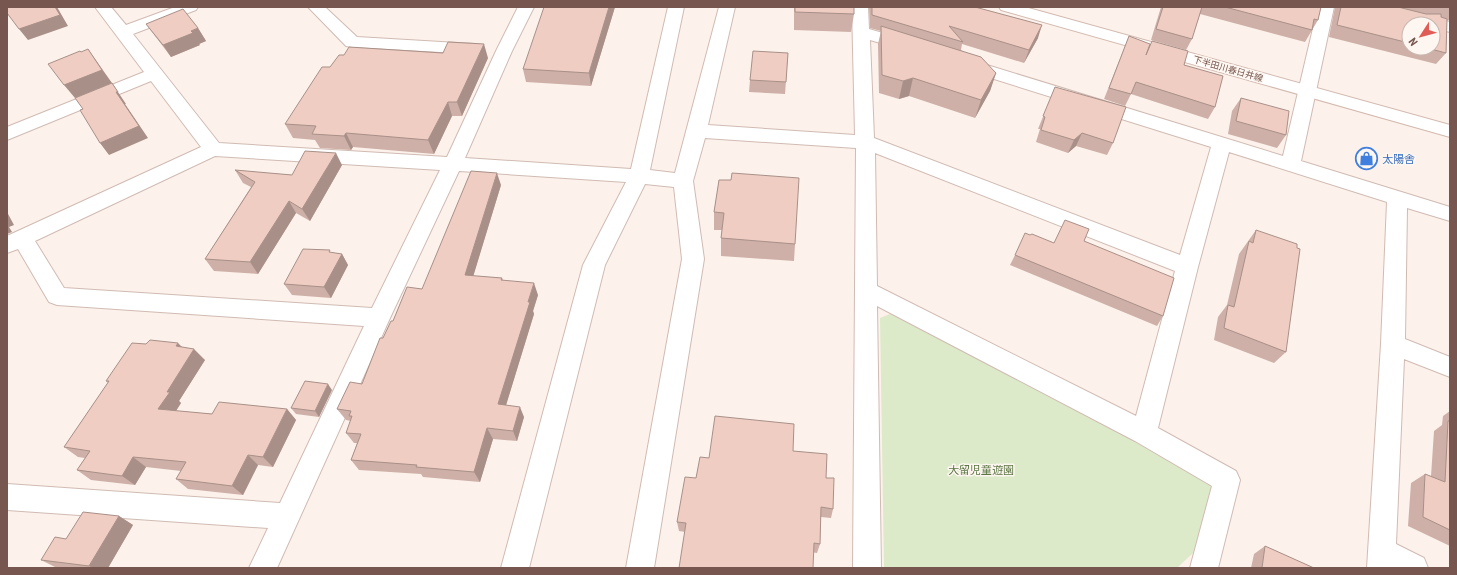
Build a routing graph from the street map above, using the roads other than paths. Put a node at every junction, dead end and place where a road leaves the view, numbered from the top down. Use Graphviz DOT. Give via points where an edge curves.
graph roads {
  1 [pos="103,7"];
  2 [pos="190,7"];
  3 [pos="316,7"];
  4 [pos="526,7"];
  5 [pos="676,7"];
  6 [pos="727,7"];
  7 [pos="860,7"];
  8 [pos="1007,7"];
  9 [pos="1326,7"];
  10 [pos="1367,7"];
  11 [pos="1450,27"];
  12 [pos="123,32"];
  13 [pos="861,32"];
  14 [pos="921,50"];
  15 [pos="504,51"];
  16 [pos="952,60"];
  17 [pos="154,74"];
  18 [pos="1308,92"];
  19 [pos="697,131"];
  20 [pos="1450,131"];
  21 [pos="7,134"];
  22 [pos="865,142"];
  23 [pos="1222,143"];
  24 [pos="213,149"];
  25 [pos="453,164"];
  26 [pos="1291,164"];
  27 [pos="639,176"];
  28 [pos="683,181"];
  29 [pos="1397,197"];
  30 [pos="1450,214"];
  31 [pos="15,242"];
  32 [pos="1187,267"];
  33 [pos="865,290"];
  34 [pos="379,318"];
  35 [pos="1393,344"];
  36 [pos="1450,367"];
  37 [pos="1144,434"];
  38 [pos="7,497"];
  39 [pos="288,516"];
  40 [pos="1381,560"];
  41 [pos="263,568"];
  42 [pos="515,568"];
  43 [pos="640,568"];
  44 [pos="866,568"];
  45 [pos="1204,568"];
  46 [pos="1414,568"];
  1 -- 12 [label="street"];
  2 -- 12 [label="street"];
  3 -- 15 [label="street" via="352,42"];
  4 -- 15 [label="street"];
  5 -- 27 [label="street"];
  6 -- 19 [label="street"];
  7 -- 13 [label="street"];
  8 -- 18 [label="street, 下半田川春日井線"];
  9 -- 18 [label="street"];
  10 -- 11 [label="street"];
  12 -- 17 [label="street"];
  13 -- 14 [label="street"];
  13 -- 22 [label="street"];
  15 -- 25 [label="street"];
  16 -- 23 [label="street"];
  17 -- 21 [label="street"];
  17 -- 24 [label="street"];
  18 -- 20 [label="street, 下半田川春日井線"];
  18 -- 26 [label="street"];
  19 -- 22 [label="street"];
  19 -- 28 [label="street"];
  22 -- 32 [label="street"];
  22 -- 33 [label="street"];
  23 -- 26 [label="street"];
  23 -- 32 [label="street"];
  24 -- 25 [label="street"];
  24 -- 31 [label="street"];
  25 -- 27 [label="street"];
  25 -- 34 [label="street"];
  26 -- 29 [label="street"];
  27 -- 28 [label="street"];
  27 -- 42 [label="street" via="594,265"];
  28 -- 43 [label="street" via="693,259"];
  29 -- 30 [label="street"];
  29 -- 35 [label="street"];
  31 -- 34 [label="street" via="57,296"];
  32 -- 37 [label="street"];
  33 -- 37 [label="street"];
  33 -- 44 [label="street"];
  34 -- 39 [label="street"];
  35 -- 36 [label="street"];
  35 -- 40 [label="street"];
  37 -- 45 [label="street" via="1227,480"];
  38 -- 39 [label="street"];
  39 -- 41 [label="street"];
  40 -- 46 [label="street"];
}
